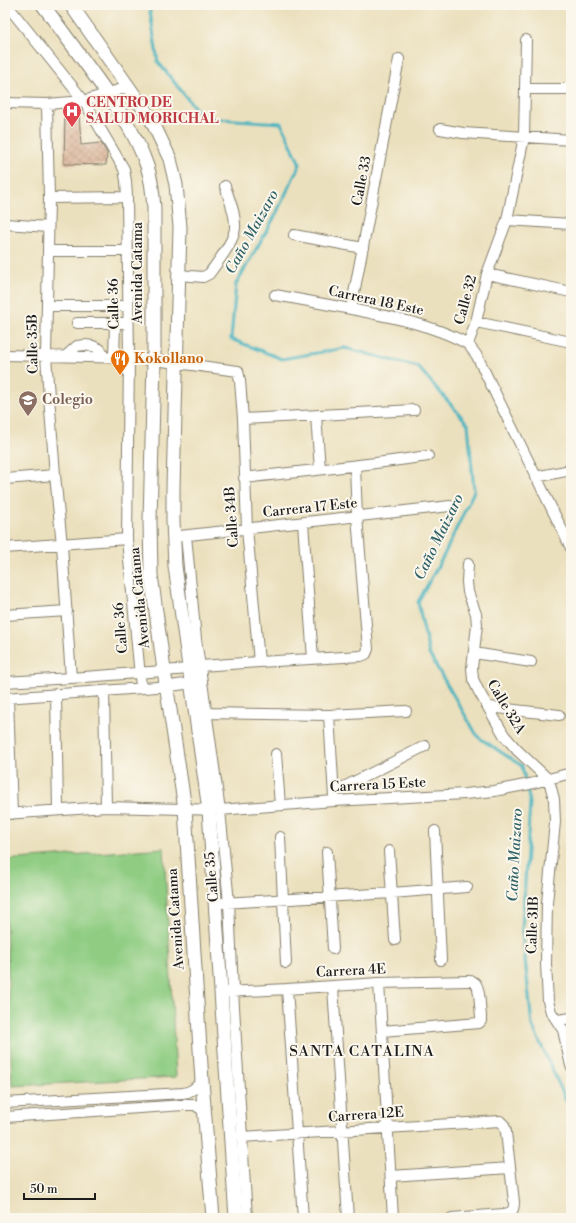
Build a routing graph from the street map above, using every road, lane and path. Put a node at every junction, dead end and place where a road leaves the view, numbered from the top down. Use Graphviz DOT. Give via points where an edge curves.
graph roads {
  1 [pos="7,5"];
  2 [pos="43,5"];
  3 [pos="72,5"];
  4 [pos="526,40"];
  5 [pos="399,59"];
  6 [pos="128,87"];
  7 [pos="525,89"];
  8 [pos="571,89"];
  9 [pos="108,94"];
  10 [pos="84,102"];
  11 [pos="5,103"];
  12 [pos="47,104"];
  13 [pos="440,129"];
  14 [pos="524,137"];
  15 [pos="571,140"];
  16 [pos="225,186"];
  17 [pos="127,197"];
  18 [pos="49,198"];
  19 [pos="507,220"];
  20 [pos="5,224"];
  21 [pos="571,224"];
  22 [pos="48,227"];
  23 [pos="294,235"];
  24 [pos="363,248"];
  25 [pos="48,251"];
  26 [pos="127,251"];
  27 [pos="487,274"];
  28 [pos="179,276"];
  29 [pos="571,292"];
  30 [pos="275,295"];
  31 [pos="47,306"];
  32 [pos="127,306"];
  33 [pos="351,309"];
  34 [pos="476,322"];
  35 [pos="77,323"];
  36 [pos="115,323"];
  37 [pos="128,323"];
  38 [pos="571,342"];
  39 [pos="468,344"];
  40 [pos="5,355"];
  41 [pos="46,357"];
  42 [pos="109,358"];
  43 [pos="129,358"];
  44 [pos="154,360"];
  45 [pos="177,363"];
  46 [pos="414,410"];
  47 [pos="316,416"];
  48 [pos="243,419"];
  49 [pos="428,456"];
  50 [pos="355,466"];
  51 [pos="320,469"];
  52 [pos="571,470"];
  53 [pos="55,475"];
  54 [pos="535,477"];
  55 [pos="244,478"];
  56 [pos="5,479"];
  57 [pos="450,506"];
  58 [pos="357,517"];
  59 [pos="303,523"];
  60 [pos="246,529"];
  61 [pos="180,536"];
  62 [pos="127,539"];
  63 [pos="62,545"];
  64 [pos="5,548"];
  65 [pos="571,548"];
  66 [pos="468,564"];
  67 [pos="67,611"];
  68 [pos="5,615"];
  69 [pos="474,653"];
  70 [pos="313,659"];
  71 [pos="259,662"];
  72 [pos="531,662"];
  73 [pos="194,667"];
  74 [pos="164,670"];
  75 [pos="139,672"];
  76 [pos="71,678"];
  77 [pos="5,682"];
  78 [pos="191,683"];
  79 [pos="166,686"];
  80 [pos="141,687"];
  81 [pos="104,691"];
  82 [pos="56,694"];
  83 [pos="7,698"];
  84 [pos="488,706"];
  85 [pos="406,711"];
  86 [pos="207,713"];
  87 [pos="329,715"];
  88 [pos="559,715"];
  89 [pos="425,746"];
  90 [pos="276,754"];
  91 [pos="571,774"];
  92 [pos="549,780"];
  93 [pos="334,797"];
  94 [pos="280,805"];
  95 [pos="106,807"];
  96 [pos="185,809"];
  97 [pos="58,810"];
  98 [pos="214,810"];
  99 [pos="9,814"];
  100 [pos="434,831"];
  101 [pos="280,837"];
  102 [pos="389,851"];
  103 [pos="327,852"];
  104 [pos="466,887"];
  105 [pos="437,889"];
  106 [pos="392,893"];
  107 [pos="329,897"];
  108 [pos="283,900"];
  109 [pos="216,903"];
  110 [pos="229,903"];
  111 [pos="395,940"];
  112 [pos="333,949"];
  113 [pos="441,960"];
  114 [pos="286,963"];
  115 [pos="378,983"];
  116 [pos="334,987"];
  117 [pos="287,989"];
  118 [pos="227,992"];
  119 [pos="571,1018"];
  120 [pos="558,1020"];
  121 [pos="382,1031"];
  122 [pos="571,1066"];
  123 [pos="202,1081"];
  124 [pos="5,1102"];
  125 [pos="204,1112"];
  126 [pos="5,1116"];
  127 [pos="388,1127"];
  128 [pos="343,1131"];
  129 [pos="296,1134"];
  130 [pos="242,1137"];
  131 [pos="510,1168"];
  132 [pos="391,1176"];
  133 [pos="213,1218"];
  134 [pos="236,1218"];
  135 [pos="247,1218"];
  136 [pos="303,1218"];
  137 [pos="348,1218"];
  138 [pos="393,1218"];
  139 [pos="452,1218"];
  1 -- 10 [label="street, Calle 36"];
  2 -- 9 [label="main road, Avenida Catama"];
  3 -- 6 [label="main road"];
  4 -- 7 [label="street, Calle 32"];
  5 -- 24 [label="street, Calle 33"];
  6 -- 9 [label="street"];
  6 -- 28 [label="main road" via="151,119 170,159 176,185 180,226"];
  7 -- 8 [label="street"];
  7 -- 14 [label="street, Calle 32"];
  9 -- 10 [label="street"];
  9 -- 44 [label="main road, Avenida Catama" via="138,142 153,188"];
  10 -- 12 [label="street"];
  10 -- 17 [label="street, Calle 36" via="124,169"];
  11 -- 12 [label="street"];
  12 -- 18 [label="street, Calle 35B"];
  13 -- 14 [label="street" via="463,134"];
  14 -- 15 [label="street"];
  14 -- 19 [label="street, Calle 32"];
  16 -- 28 [label="street" via="234,218 233,238 209,274 203,277"];
  17 -- 18 [label="street"];
  17 -- 26 [label="street, Calle 36"];
  18 -- 22 [label="street, Calle 35B"];
  19 -- 21 [label="street"];
  19 -- 27 [label="street, Calle 32"];
  20 -- 22 [label="street"];
  22 -- 25 [label="street, Calle 35B"];
  23 -- 24 [label="street"];
  24 -- 33 [label="street, Calle 33"];
  25 -- 26 [label="street"];
  25 -- 31 [label="street, Calle 35B"];
  26 -- 32 [label="street, Calle 36"];
  27 -- 29 [label="street"];
  27 -- 34 [label="street, Calle 32"];
  28 -- 45 [label="main road"];
  30 -- 33 [label="street, Carrera 18 Este"];
  31 -- 32 [label="street"];
  31 -- 41 [label="street, Calle 35B"];
  32 -- 37 [label="street, Calle 36"];
  33 -- 39 [label="street, Carrera 18 Este" via="412,321 454,336"];
  34 -- 38 [label="street"];
  34 -- 39 [label="street, Calle 32"];
  35 -- 36 [label="street"];
  36 -- 37 [label="street"];
  36 -- 42 [label="street"];
  37 -- 43 [label="street, Calle 36"];
  39 -- 54 [label="street, Calle 32" via="477,356"];
  40 -- 41 [label="street"];
  41 -- 42 [label="street"];
  41 -- 53 [label="street, Calle 35B"];
  42 -- 43 [label="street"];
  43 -- 44 [label="street"];
  43 -- 62 [label="street, Calle 36"];
  44 -- 45 [label="street"];
  44 -- 74 [label="main road, Avenida Catama" via="151,575"];
  45 -- 48 [label="street, Calle 34B" via="238,371"];
  45 -- 61 [label="main road" via="172,521"];
  46 -- 47 [label="street"];
  47 -- 48 [label="street"];
  47 -- 51 [label="street"];
  48 -- 55 [label="street, Calle 34B"];
  49 -- 50 [label="street"];
  50 -- 51 [label="street"];
  50 -- 58 [label="street"];
  51 -- 55 [label="street"];
  52 -- 54 [label="street"];
  53 -- 56 [label="street"];
  53 -- 63 [label="street, Calle 35B"];
  54 -- 65 [label="street, Calle 32"];
  55 -- 60 [label="street, Calle 34B"];
  57 -- 58 [label="street, Carrera 17 Este"];
  58 -- 59 [label="street, Carrera 17 Este"];
  58 -- 70 [label="street" via="368,649 366,654 361,656"];
  59 -- 60 [label="street, Carrera 17 Este"];
  59 -- 70 [label="street"];
  60 -- 61 [label="street, Carrera 17 Este"];
  60 -- 71 [label="street, Calle 34B"];
  61 -- 73 [label="main road" via="175,566"];
  62 -- 63 [label="street"];
  62 -- 75 [label="street, Calle 36"];
  63 -- 64 [label="street"];
  63 -- 67 [label="street, Calle 35B"];
  66 -- 69 [label="street, Calle 32A" via="468,592 477,624"];
  67 -- 68 [label="street"];
  67 -- 76 [label="street, Calle 35B"];
  69 -- 72 [label="street"];
  69 -- 84 [label="street, Calle 32A" via="474,679"];
  70 -- 71 [label="street"];
  71 -- 73 [label="street"];
  73 -- 74 [label="street"];
  73 -- 78 [label="main road"];
  73 -- 86 [label="street, Calle 35"];
  74 -- 75 [label="street"];
  74 -- 79 [label="main road, Avenida Catama"];
  75 -- 76 [label="street"];
  75 -- 80 [label="street, Calle 36"];
  76 -- 77 [label="street"];
  78 -- 79 [label="street"];
  78 -- 98 [label="main road"];
  79 -- 80 [label="street"];
  79 -- 96 [label="main road, Avenida Catama"];
  80 -- 81 [label="street"];
  81 -- 82 [label="street"];
  81 -- 95 [label="street"];
  82 -- 83 [label="street"];
  82 -- 97 [label="street"];
  83 -- 99 [label="street"];
  84 -- 88 [label="street"];
  84 -- 92 [label="street, Calle 32A" via="508,740"];
  85 -- 87 [label="street"];
  86 -- 87 [label="street"];
  86 -- 98 [label="street, Calle 35"];
  87 -- 93 [label="street"];
  89 -- 93 [label="street"];
  90 -- 94 [label="street"];
  91 -- 92 [label="street, Carrera 15 Este"];
  92 -- 93 [label="street, Carrera 15 Este" via="494,791 457,794"];
  92 -- 120 [label="street, Calle 31B" via="554,799 555,822 547,903 546,964 548,1001 551,1012"];
  93 -- 94 [label="street, Carrera 15 Este"];
  94 -- 98 [label="street, Carrera 15 Este"];
  95 -- 96 [label="street, Carrera 15 Este"];
  95 -- 97 [label="street, Carrera 15 Este"];
  96 -- 98 [label="street, Carrera 15 Este"];
  96 -- 123 [label="main road, Avenida Catama"];
  97 -- 99 [label="street, Carrera 15 Este"];
  98 -- 109 [label="main road"];
  98 -- 110 [label="street, Calle 35"];
  100 -- 105 [label="street"];
  101 -- 108 [label="street"];
  102 -- 106 [label="street"];
  103 -- 107 [label="street"];
  104 -- 105 [label="street"];
  105 -- 106 [label="street"];
  105 -- 113 [label="street"];
  106 -- 107 [label="street"];
  106 -- 111 [label="street"];
  107 -- 108 [label="street"];
  107 -- 112 [label="street"];
  108 -- 110 [label="street"];
  108 -- 114 [label="street"];
  109 -- 110 [label="street"];
  109 -- 118 [label="main road"];
  110 -- 118 [label="street, Calle 35"];
  115 -- 116 [label="street, Carrera 4E"];
  115 -- 121 [label="street"];
  115 -- 121 [label="street, Carrera 4E" via="474,982 478,988 481,1016 479,1023 476,1024"];
  116 -- 117 [label="street, Carrera 4E"];
  116 -- 128 [label="street"];
  117 -- 118 [label="street, Carrera 4E"];
  117 -- 129 [label="street"];
  118 -- 130 [label="street, Calle 35"];
  118 -- 134 [label="main road"];
  119 -- 120 [label="street"];
  120 -- 122 [label="street, Calle 31B" via="563,1030"];
  121 -- 127 [label="street"];
  123 -- 124 [label="street" via="194,1090 183,1093"];
  123 -- 125 [label="main road, Avenida Catama"];
  125 -- 126 [label="street" via="195,1105 184,1105"];
  125 -- 133 [label="main road, Avenida Catama"];
  127 -- 128 [label="street, Carrera 12E"];
  127 -- 131 [label="street, Carrera 12E" via="500,1121 504,1125"];
  127 -- 132 [label="street"];
  128 -- 129 [label="street, Carrera 12E"];
  128 -- 137 [label="street"];
  129 -- 130 [label="street, Carrera 12E"];
  129 -- 136 [label="street"];
  130 -- 135 [label="street, Calle 35"];
  131 -- 132 [label="street"];
  131 -- 139 [label="street" via="514,1202 514,1209 510,1213"];
  132 -- 138 [label="street"];
}
